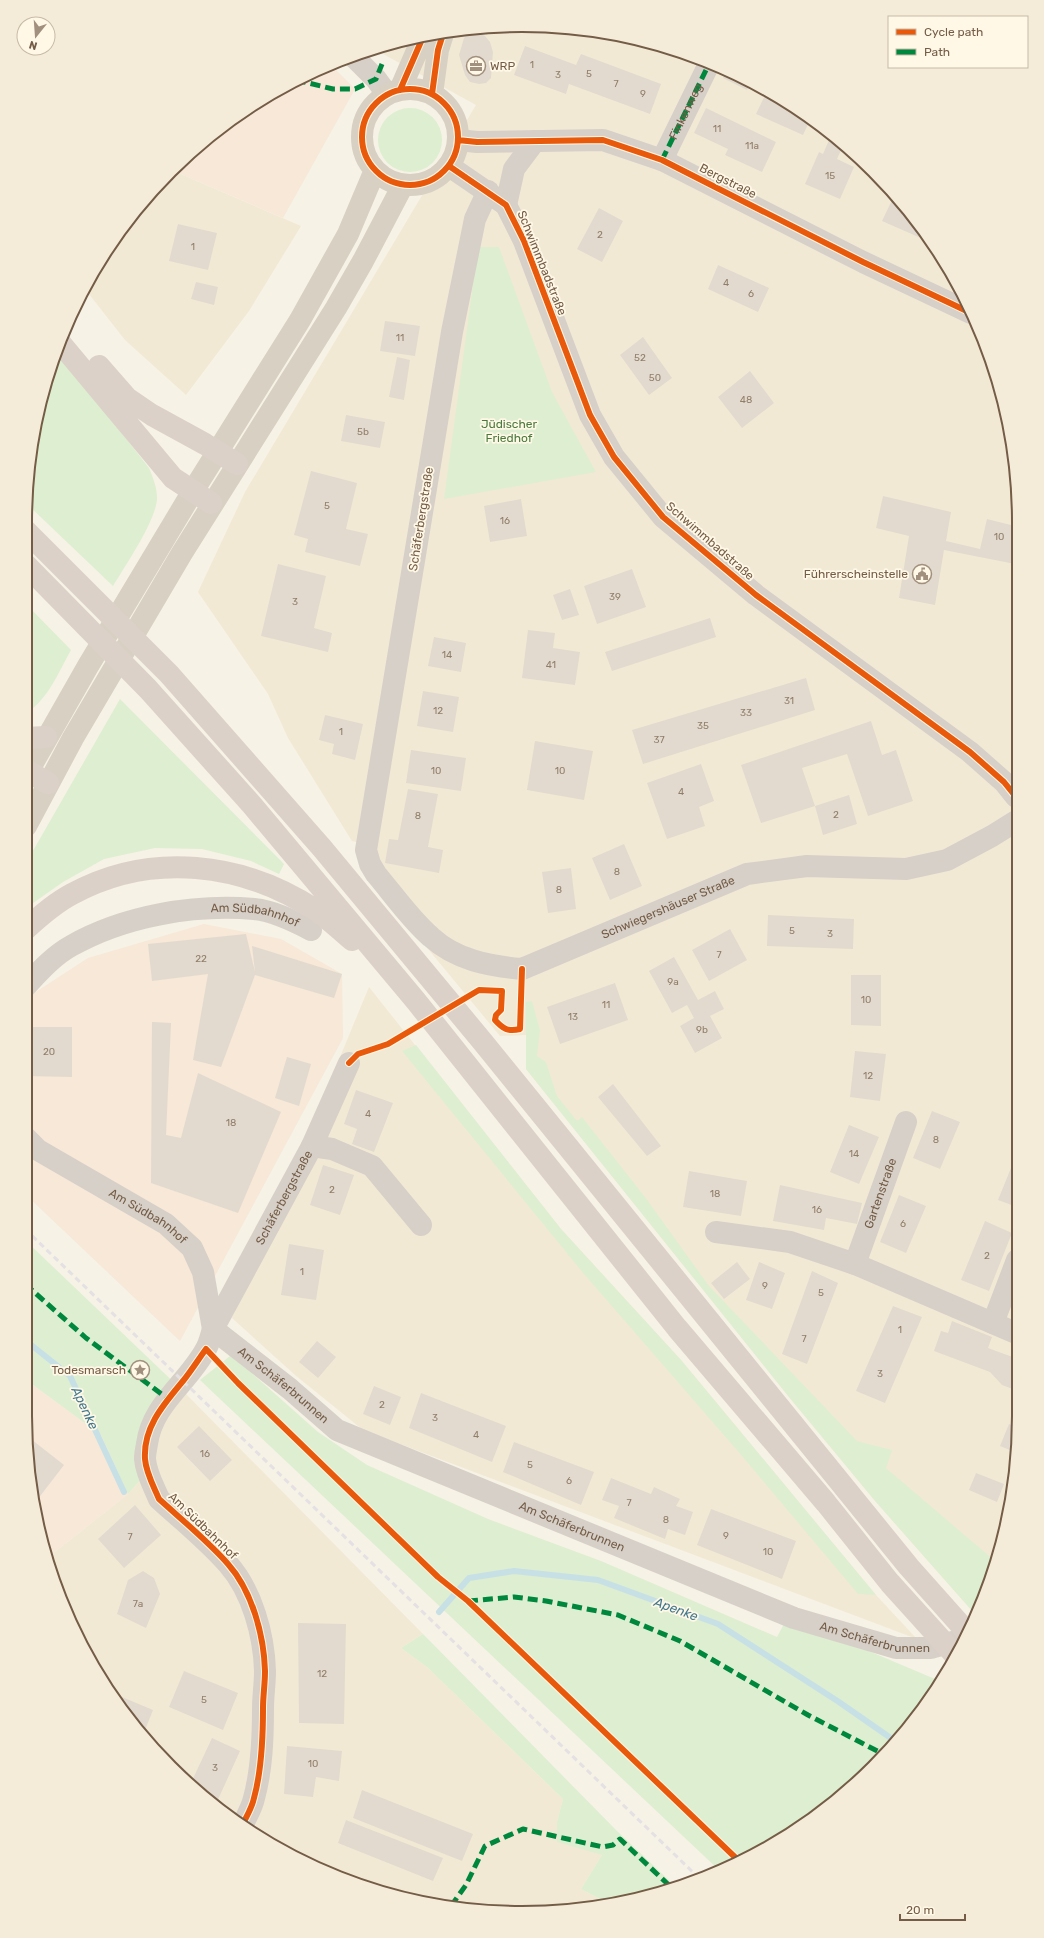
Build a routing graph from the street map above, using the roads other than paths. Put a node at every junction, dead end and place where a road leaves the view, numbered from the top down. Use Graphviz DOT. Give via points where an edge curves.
graph roads {
  1 [pos="442,39"];
  2 [pos="419,43"];
  3 [pos="357,60"];
  4 [pos="707,68"];
  5 [pos="393,92"];
  6 [pos="432,94"];
  7 [pos="458,140"];
  8 [pos="534,141"];
  9 [pos="662,160"];
  10 [pos="449,166"];
  11 [pos="375,170"];
  12 [pos="403,185"];
  13 [pos="488,191"];
  14 [pos="506,205"];
  15 [pos="963,309"];
  16 [pos="70,333"];
  17 [pos="64,347"];
  18 [pos="218,451"];
  19 [pos="237,464"];
  20 [pos="193,491"];
  21 [pos="211,503"];
  22 [pos="32,538"];
  23 [pos="32,572"];
  24 [pos="42,732"];
  25 [pos="32,757"];
  26 [pos="32,775"];
  27 [pos="48,783"];
  28 [pos="1012,792"];
  29 [pos="32,814"];
  30 [pos="1012,824"];
  31 [pos="366,850"];
  32 [pos="32,924"];
  33 [pos="311,930"];
  34 [pos="393,973"];
  35 [pos="32,980"];
  36 [pos="349,1063"];
  37 [pos="906,1122"];
  38 [pos="32,1144"];
  39 [pos="312,1146"];
  40 [pos="421,1225"];
  41 [pos="716,1232"];
  42 [pos="855,1264"];
  43 [pos="1012,1273"];
  44 [pos="993,1323"];
  45 [pos="213,1329"];
  46 [pos="1012,1331"];
  47 [pos="963,1628"];
  48 [pos="957,1641"];
  49 [pos="951,1651"];
  50 [pos="245,1820"];
  1 -- 6 [label="main road"];
  2 -- 5 [label="main road"];
  3 -- 5 [label="street"];
  4 -- 9 [label="street, Finkenweg"];
  5 -- 6 [label="main road" via="416,89"];
  5 -- 11 [label="main road" via="377,102 369,112 363,129 363,148 367,160"];
  6 -- 7 [label="main road" via="444,102 452,114 457,126"];
  7 -- 8 [label="street, Bergstraße"];
  7 -- 10 [label="main road"];
  8 -- 9 [label="street, Bergstraße" via="603,140"];
  8 -- 14 [label="street, Schwimmbadstraße" via="514,169"];
  9 -- 15 [label="street, Bergstraße" via="863,262"];
  10 -- 12 [label="main road" via="428,182"];
  10 -- 13 [label="street, Schwimmbadstraße"];
  11 -- 12 [label="main road" via="392,182"];
  11 -- 18 [label="main road" via="348,234 300,320"];
  12 -- 19 [label="main road" via="336,308"];
  13 -- 14 [label="street, Schwimmbadstraße"];
  13 -- 31 [label="street, Schäferbergstraße" via="474,219 452,332"];
  14 -- 28 [label="street, Schwimmbadstraße" via="524,241 590,415 614,457 663,517 756,594 970,752"];
  16 -- 18 [label="highway" via="127,398 152,415"];
  17 -- 20 [label="highway" via="173,478"];
  18 -- 19 [label="highway"];
  18 -- 20 [label="main road"];
  19 -- 21 [label="main road"];
  20 -- 21 [label="highway"];
  20 -- 24 [label="main road"];
  21 -- 27 [label="main road"];
  22 -- 47 [label="highway" via="168,674 322,848 482,1040 909,1567"];
  23 -- 34 [label="highway" via="148,689 252,805"];
  24 -- 25 [label="main road"];
  26 -- 27 [label="highway"];
  27 -- 29 [label="main road"];
  30 -- 31 [label="street, Schwiegershäuser Straße" via="947,860 906,869 807,866 747,874 522,969 470,960 430,937 376,874"];
  32 -- 34 [label="highway" via="71,894 100,881 150,868 202,867 234,873 264,883 317,911"];
  33 -- 35 [label="street, Am Südbahnhof" via="290,919 255,910 212,909 158,914 112,926 70,946 42,968"];
  34 -- 49 [label="highway" via="677,1328 826,1503 890,1583"];
  36 -- 39 [label="street, Schäferbergstraße"];
  37 -- 42 [label="street, Gartenstraße"];
  38 -- 45 [label="street, Am Südbahnhof" via="38,1150 166,1224 192,1248 203,1272"];
  39 -- 40 [label="street" via="332,1149 372,1166"];
  39 -- 45 [label="street, Schäferbergstraße"];
  41 -- 42 [label="street" via="790,1242"];
  42 -- 44 [label="street"];
  43 -- 44 [label="street"];
  44 -- 46 [label="street"];
  45 -- 48 [label="street, Am Schäferbrunnen" via="290,1389 337,1430 794,1618 896,1648 931,1648"];
  45 -- 50 [label="street, Am Südbahnhof" via="206,1349 156,1416 148,1433 145,1459 159,1499 228,1564 251,1602 257,1622 265,1671 263,1737 254,1800"];
}
